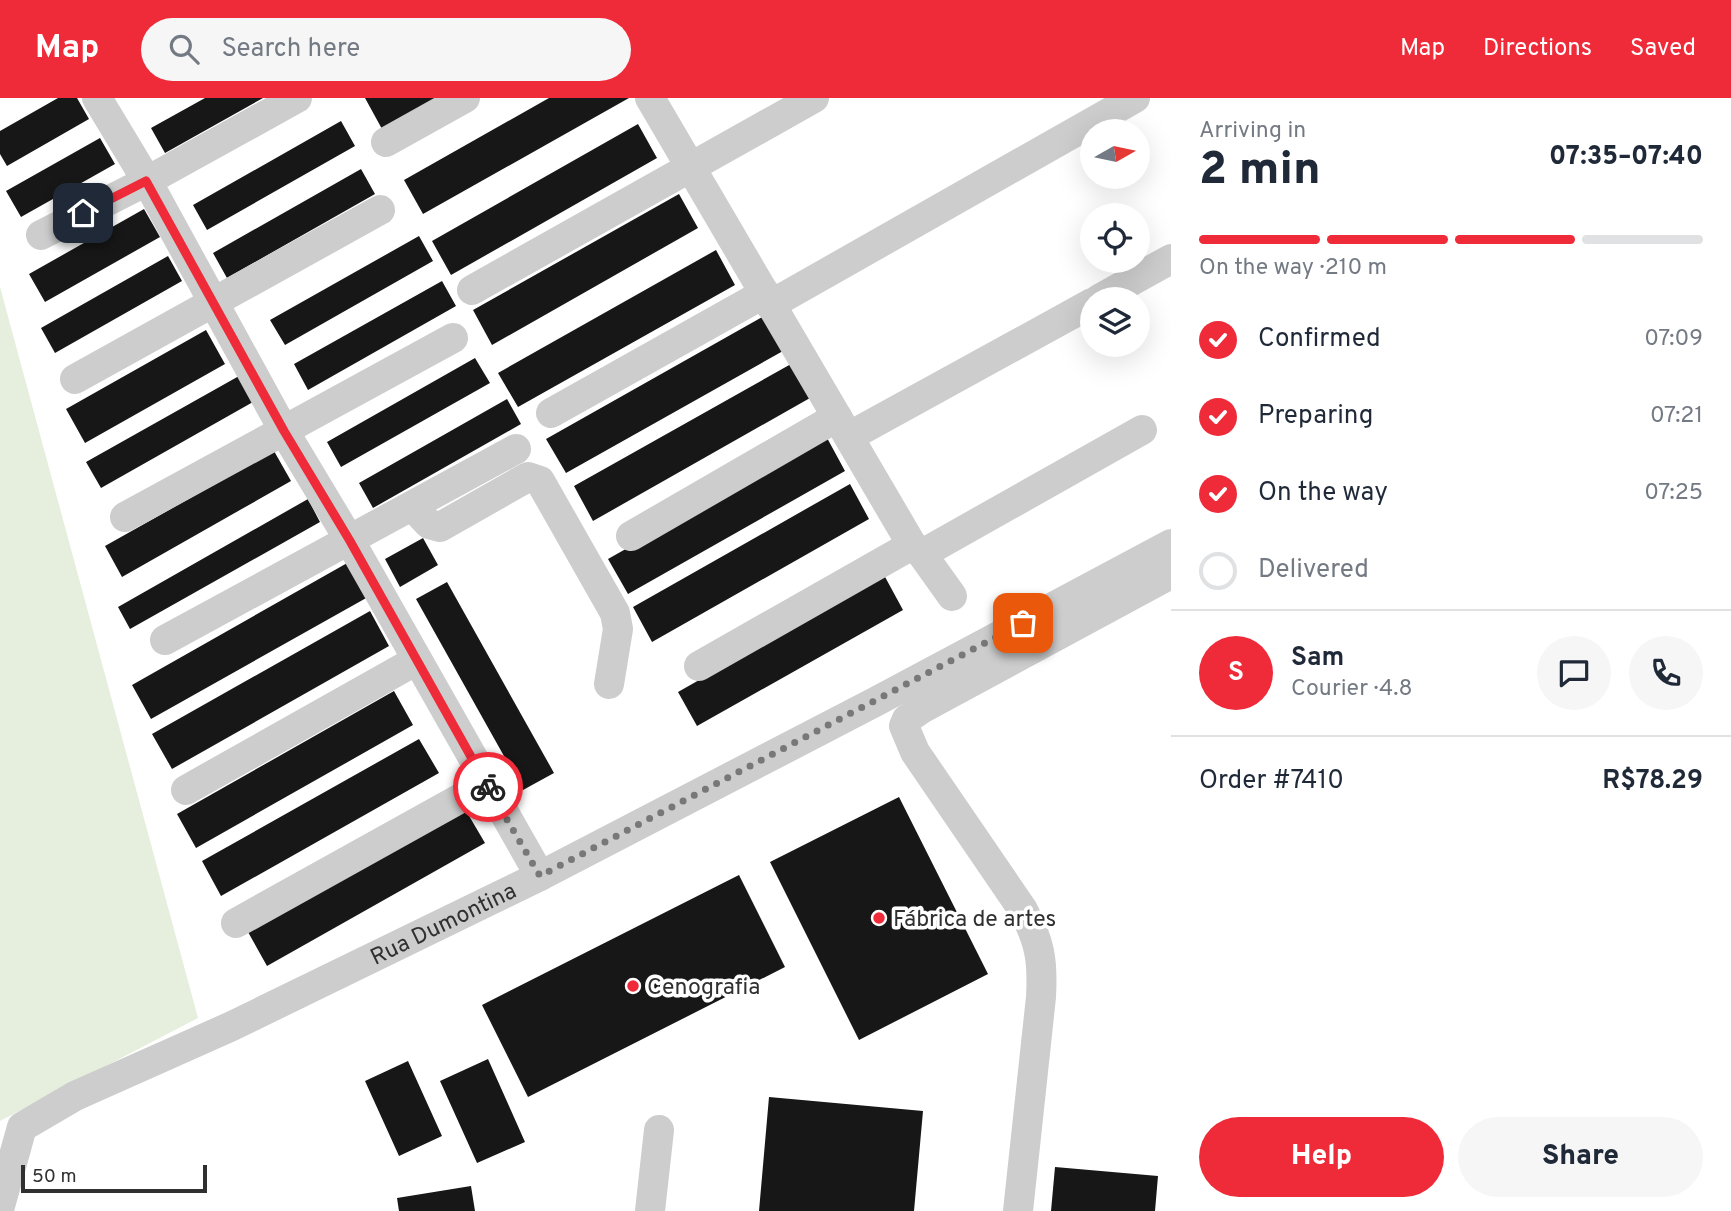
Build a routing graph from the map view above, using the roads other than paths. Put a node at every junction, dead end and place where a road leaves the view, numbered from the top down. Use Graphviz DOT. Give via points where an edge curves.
graph roads {
  1 [pos="97,98"];
  2 [pos="297,98"];
  3 [pos="464,98"];
  4 [pos="650,98"];
  5 [pos="814,98"];
  6 [pos="1135,98"];
  7 [pos="386,142"];
  8 [pos="690,166"];
  9 [pos="146,181"];
  10 [pos="380,210"];
  11 [pos="41,235"];
  12 [pos="1171,260"];
  13 [pos="1121,287"];
  14 [pos="472,290"];
  15 [pos="768,299"];
  16 [pos="214,301"];
  17 [pos="1080,309"];
  18 [pos="453,338"];
  19 [pos="75,379"];
  20 [pos="551,413"];
  21 [pos="843,427"];
  22 [pos="1142,430"];
  23 [pos="284,431"];
  24 [pos="516,449"];
  25 [pos="413,507"];
  26 [pos="125,517"];
  27 [pos="631,536"];
  28 [pos="350,541"];
  29 [pos="1171,544"];
  30 [pos="917,549"];
  31 [pos="1171,574"];
  32 [pos="952,596"];
  33 [pos="165,640"];
  34 [pos="417,660"];
  35 [pos="699,666"];
  36 [pos="610,684"];
  37 [pos="486,784"];
  38 [pos="187,790"];
  39 [pos="540,876"];
  40 [pos="236,923"];
  41 [pos="659,1130"];
  42 [pos="0,1206"];
  43 [pos="650,1211"];
  44 [pos="1018,1211"];
  1 -- 9 [label="street"];
  2 -- 9 [label="street"];
  3 -- 7 [label="street"];
  4 -- 8 [label="street"];
  5 -- 8 [label="street"];
  6 -- 15 [label="street"];
  8 -- 14 [label="street"];
  8 -- 15 [label="street"];
  9 -- 11 [label="street"];
  9 -- 16 [label="street"];
  10 -- 16 [label="street"];
  12 -- 13 [label="street"];
  15 -- 20 [label="street"];
  15 -- 21 [label="street"];
  16 -- 19 [label="street"];
  16 -- 23 [label="street"];
  17 -- 21 [label="street"];
  18 -- 23 [label="street"];
  21 -- 27 [label="street"];
  21 -- 30 [label="street"];
  22 -- 30 [label="street"];
  23 -- 26 [label="street"];
  23 -- 28 [label="street"];
  24 -- 25 [label="street"];
  25 -- 28 [label="street"];
  25 -- 36 [label="street" via="429,524 440,527 528,478 540,481 615,613 618,629"];
  28 -- 33 [label="street"];
  28 -- 34 [label="street"];
  29 -- 39 [label="street, Rua Dumontina"];
  30 -- 32 [label="street"];
  30 -- 35 [label="street"];
  31 -- 44 [label="street" via="923,708 904,726 915,752 1036,936 1041,997"];
  34 -- 37 [label="street"];
  34 -- 38 [label="street"];
  37 -- 39 [label="street"];
  37 -- 40 [label="street"];
  39 -- 42 [label="street, Rua Dumontina" via="232,1026 75,1096 22,1128"];
  41 -- 43 [label="street"];
}
